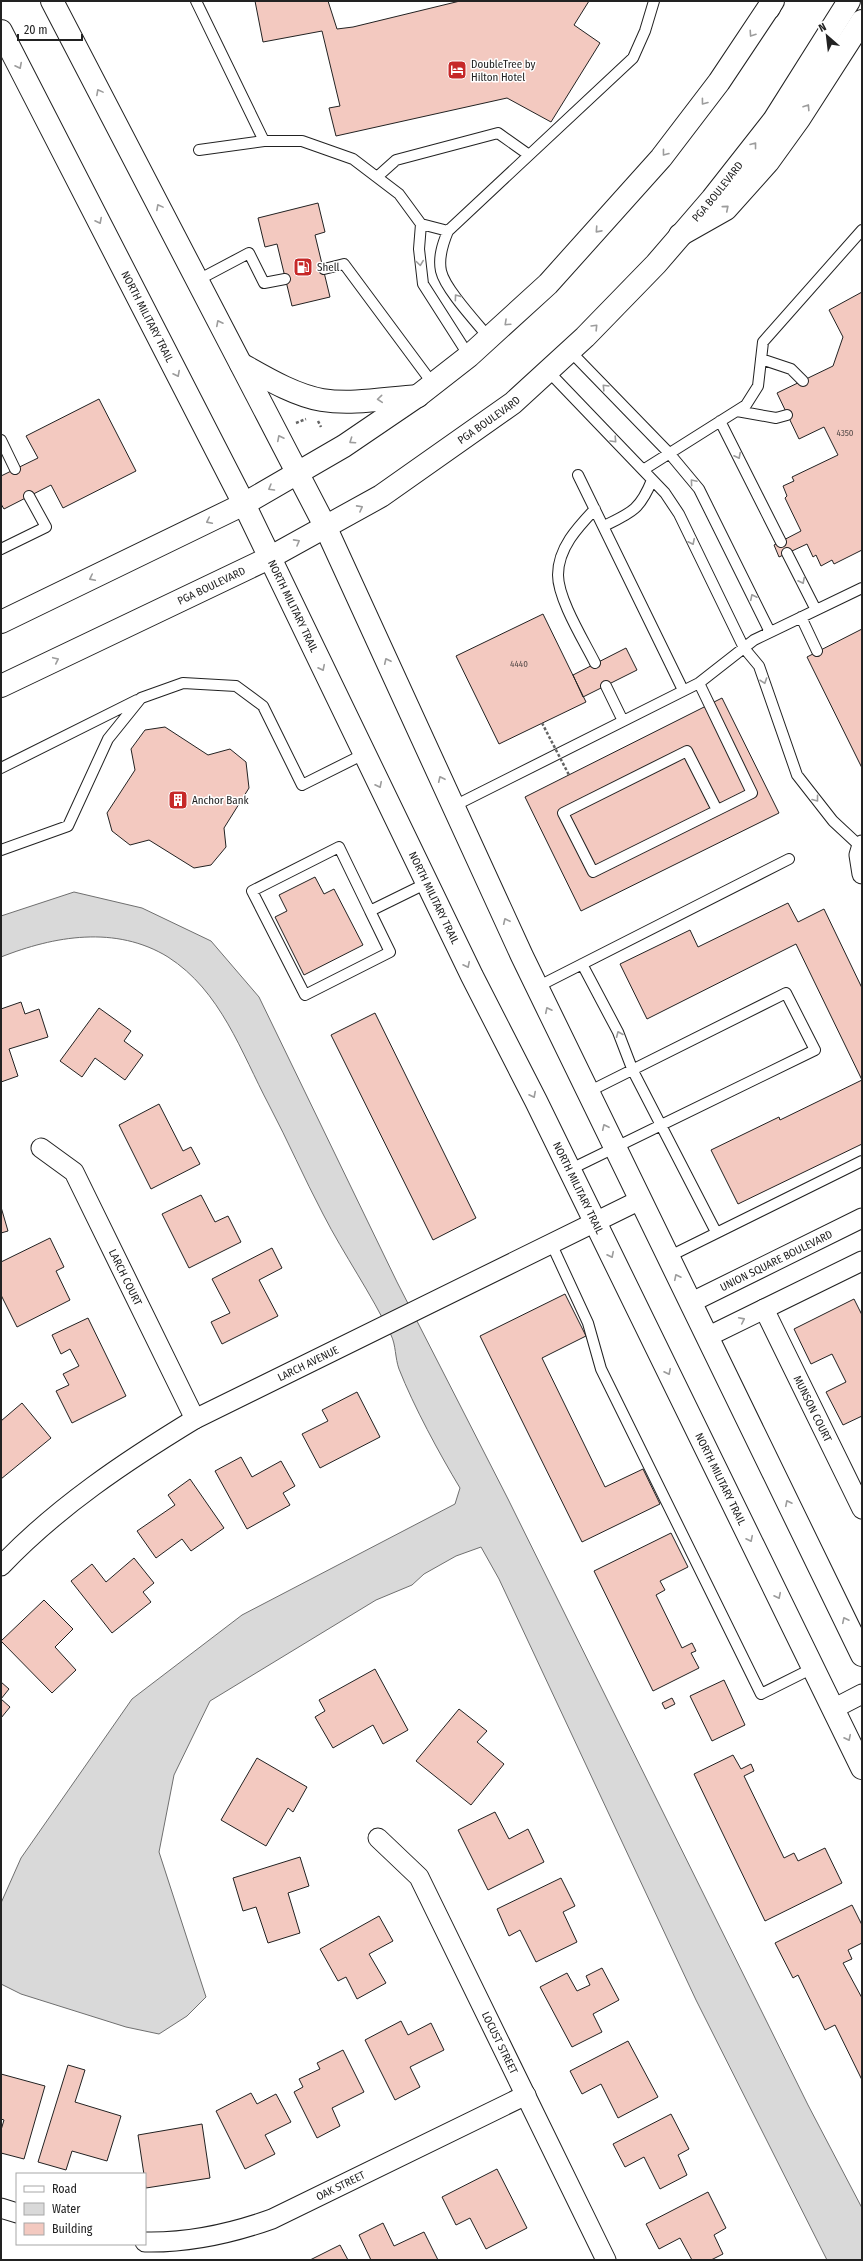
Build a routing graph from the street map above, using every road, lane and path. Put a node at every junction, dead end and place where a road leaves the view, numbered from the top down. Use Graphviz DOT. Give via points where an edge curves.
graph roads {
  1 [pos="52,1"];
  2 [pos="196,1"];
  3 [pos="654,1"];
  4 [pos="849,1"];
  5 [pos="771,3"];
  6 [pos="862,21"];
  7 [pos="1,31"];
  8 [pos="264,141"];
  9 [pos="199,150"];
  10 [pos="529,155"];
  11 [pos="377,177"];
  12 [pos="421,224"];
  13 [pos="862,230"];
  14 [pos="448,231"];
  15 [pos="680,235"];
  16 [pos="324,270"];
  17 [pos="285,279"];
  18 [pos="198,280"];
  19 [pos="490,339"];
  20 [pos="570,351"];
  21 [pos="469,356"];
  22 [pos="761,359"];
  23 [pos="241,364"];
  24 [pos="548,371"];
  25 [pos="802,381"];
  26 [pos="426,390"];
  27 [pos="737,411"];
  28 [pos="787,415"];
  29 [pos="720,421"];
  30 [pos="1,440"];
  31 [pos="668,453"];
  32 [pos="15,469"];
  33 [pos="643,470"];
  34 [pos="298,473"];
  35 [pos="578,474"];
  36 [pos="652,480"];
  37 [pos="29,496"];
  38 [pos="244,504"];
  39 [pos="595,509"];
  40 [pos="325,526"];
  41 [pos="604,526"];
  42 [pos="781,542"];
  43 [pos="1,549"];
  44 [pos="787,553"];
  45 [pos="269,558"];
  46 [pos="862,588"];
  47 [pos="816,610"];
  48 [pos="801,617"];
  49 [pos="1,622"];
  50 [pos="770,632"];
  51 [pos="744,648"];
  52 [pos="817,651"];
  53 [pos="595,663"];
  54 [pos="699,683"];
  55 [pos="1,686"];
  56 [pos="606,686"];
  57 [pos="683,690"];
  58 [pos="141,698"];
  59 [pos="623,721"];
  60 [pos="542,723"];
  61 [pos="364,754"];
  62 [pos="1,768"];
  63 [pos="568,775"];
  64 [pos="454,806"];
  65 [pos="717,810"];
  66 [pos="862,846"];
  67 [pos="1,850"];
  68 [pos="789,859"];
  69 [pos="862,874"];
  70 [pos="427,883"];
  71 [pos="370,911"];
  72 [pos="582,964"];
  73 [pos="537,986"];
  74 [pos="633,1070"];
  75 [pos="588,1092"];
  76 [pos="662,1125"];
  77 [pos="41,1148"];
  78 [pos="615,1148"];
  79 [pos="862,1160"];
  80 [pos="570,1170"];
  81 [pos="640,1200"];
  82 [pos="862,1218"];
  83 [pos="595,1222"];
  84 [pos="716,1232"];
  85 [pos="551,1243"];
  86 [pos="668,1257"];
  87 [pos="862,1261"];
  88 [pos="690,1303"];
  89 [pos="764,1309"];
  90 [pos="707,1337"];
  91 [pos="195,1419"];
  92 [pos="862,1509"];
  93 [pos="3,1559"];
  94 [pos="862,1655"];
  95 [pos="813,1668"];
  96 [pos="862,1694"];
  97 [pos="833,1709"];
  98 [pos="862,1768"];
  99 [pos="378,1838"];
  100 [pos="526,2095"];
  101 [pos="1,2208"];
  102 [pos="16,2213"];
  103 [pos="146,2242"];
  104 [pos="606,2260"];
  18 -- 1 [label="main road, one-way"];
  2 -- 8 [label="lane"];
  3 -- 10 [label="lane" via="633,58"];
  15 -- 4 [label="main road, PGA BOULEVARD, one-way" via="774,120"];
  5 -- 19 [label="main road, one-way" via="719,82 661,158 548,284"];
  15 -- 6 [label="main road, one-way" via="726,209 768,162"];
  7 -- 38 [label="main road, NORTH MILITARY TRAIL, one-way"];
  8 -- 9 [label="lane"];
  8 -- 11 [label="lane" via="302,141 353,159"];
  10 -- 11 [label="lane" via="498,133 396,160"];
  10 -- 14 [label="lane"];
  11 -- 12 [label="lane" via="399,194"];
  12 -- 14 [label="lane"];
  12 -- 21 [label="lane, one-way" via="419,249 423,284"];
  13 -- 22 [label="lane" via="763,342"];
  19 -- 14 [label="lane, one-way" via="455,295 441,271 441,249"];
  20 -- 15 [label="main road, PGA BOULEVARD, one-way" via="656,264"];
  16 -- 26 [label="lane" via="344,264"];
  17 -- 18 [label="lane" via="264,283 249,253"];
  23 -- 18 [label="main road, one-way"];
  19 -- 21 [label="main road"];
  20 -- 24 [label="main road, PGA BOULEVARD"];
  31 -- 20 [label="lane, one-way"];
  21 -- 26 [label="main road"];
  22 -- 25 [label="lane" via="791,369"];
  22 -- 27 [label="lane" via="758,386 746,405"];
  26 -- 23 [label="main road, one-way" via="350,402 322,400 296,392"];
  34 -- 23 [label="main road, one-way"];
  24 -- 33 [label="lane, one-way"];
  40 -- 24 [label="main road, PGA BOULEVARD, one-way" via="381,496 513,402"];
  26 -- 34 [label="main road, one-way" via="344,446"];
  27 -- 28 [label="lane" via="776,418"];
  27 -- 29 [label="lane"];
  29 -- 31 [label="lane"];
  29 -- 42 [label="lane, one-way"];
  30 -- 32 [label="lane"];
  31 -- 33 [label="lane"];
  50 -- 31 [label="lane, one-way" via="699,489"];
  33 -- 36 [label="lane"];
  34 -- 38 [label="main road, one-way"];
  34 -- 40 [label="main road"];
  35 -- 39 [label="lane"];
  36 -- 41 [label="lane" via="644,500 629,514"];
  36 -- 51 [label="lane, one-way" via="665,493 679,514"];
  37 -- 43 [label="lane" via="46,527"];
  38 -- 45 [label="main road, NORTH MILITARY TRAIL"];
  38 -- 49 [label="main road, one-way"];
  39 -- 41 [label="lane"];
  39 -- 53 [label="lane" via="564,550 558,575 565,603"];
  45 -- 40 [label="main road, PGA BOULEVARD, one-way"];
  64 -- 40 [label="main road, one-way"];
  41 -- 57 [label="lane"];
  44 -- 47 [label="lane, one-way"];
  55 -- 45 [label="main road, PGA BOULEVARD, one-way"];
  45 -- 61 [label="main road, NORTH MILITARY TRAIL, one-way"];
  46 -- 47 [label="lane"];
  47 -- 48 [label="lane"];
  48 -- 50 [label="lane"];
  48 -- 52 [label="lane"];
  50 -- 51 [label="lane"];
  51 -- 54 [label="lane"];
  51 -- 66 [label="lane, one-way" via="759,666 797,774 833,821"];
  54 -- 57 [label="lane"];
  54 -- 65 [label="lane" via="752,792"];
  56 -- 59 [label="lane"];
  57 -- 59 [label="lane"];
  58 -- 61 [label="lane" via="183,683 236,686 263,706 302,785"];
  58 -- 62 [label="lane"];
  58 -- 67 [label="lane" via="108,739 68,826"];
  59 -- 64 [label="lane"];
  60 -- 63 [label="path, bridge"];
  61 -- 70 [label="main road, NORTH MILITARY TRAIL, one-way"];
  73 -- 64 [label="main road, one-way"];
  65 -- 65 [label="lane" via="593,872 563,813 687,751"];
  66 -- 69 [label="street" via="859,855"];
  68 -- 72 [label="lane"];
  70 -- 71 [label="lane"];
  70 -- 80 [label="main road, NORTH MILITARY TRAIL, one-way"];
  71 -- 71 [label="lane" via="339,847 252,891 306,995 390,952"];
  72 -- 73 [label="lane"];
  74 -- 72 [label="lane, one-way" via="618,1032"];
  75 -- 73 [label="main road, one-way"];
  74 -- 75 [label="lane"];
  74 -- 76 [label="lane"];
  74 -- 76 [label="lane" via="786,993 815,1050"];
  78 -- 75 [label="main road, one-way"];
  76 -- 78 [label="lane"];
  76 -- 84 [label="lane"];
  77 -- 91 [label="street, LARCH COURT" via="74,1172"];
  78 -- 80 [label="lane"];
  78 -- 81 [label="main road"];
  79 -- 84 [label="lane"];
  80 -- 83 [label="main road, NORTH MILITARY TRAIL"];
  81 -- 83 [label="street, LARCH AVENUE"];
  81 -- 86 [label="main road"];
  82 -- 88 [label="street, UNION SQUARE BOULEVARD"];
  83 -- 85 [label="street, LARCH AVENUE"];
  83 -- 95 [label="main road, NORTH MILITARY TRAIL, one-way"];
  84 -- 86 [label="lane"];
  85 -- 91 [label="street, LARCH AVENUE"];
  85 -- 95 [label="lane" via="588,1323 601,1369 761,1694"];
  88 -- 86 [label="main road, one-way"];
  87 -- 89 [label="street"];
  88 -- 90 [label="main road"];
  90 -- 89 [label="street, one-way"];
  89 -- 92 [label="street, MUNSON COURT"];
  94 -- 90 [label="main road, one-way"];
  91 -- 93 [label="street, LARCH AVENUE" via="133,1457 78,1497"];
  95 -- 97 [label="main road, NORTH MILITARY TRAIL"];
  96 -- 97 [label="street"];
  97 -- 98 [label="main road, NORTH MILITARY TRAIL, one-way"];
  99 -- 100 [label="street, LOCUST STREET" via="419,1877"];
  100 -- 103 [label="street, OAK STREET" via="272,2219 236,2232 198,2239"];
  100 -- 104 [label="street, LOCUST STREET"];
  101 -- 102 [label="street"];
}
